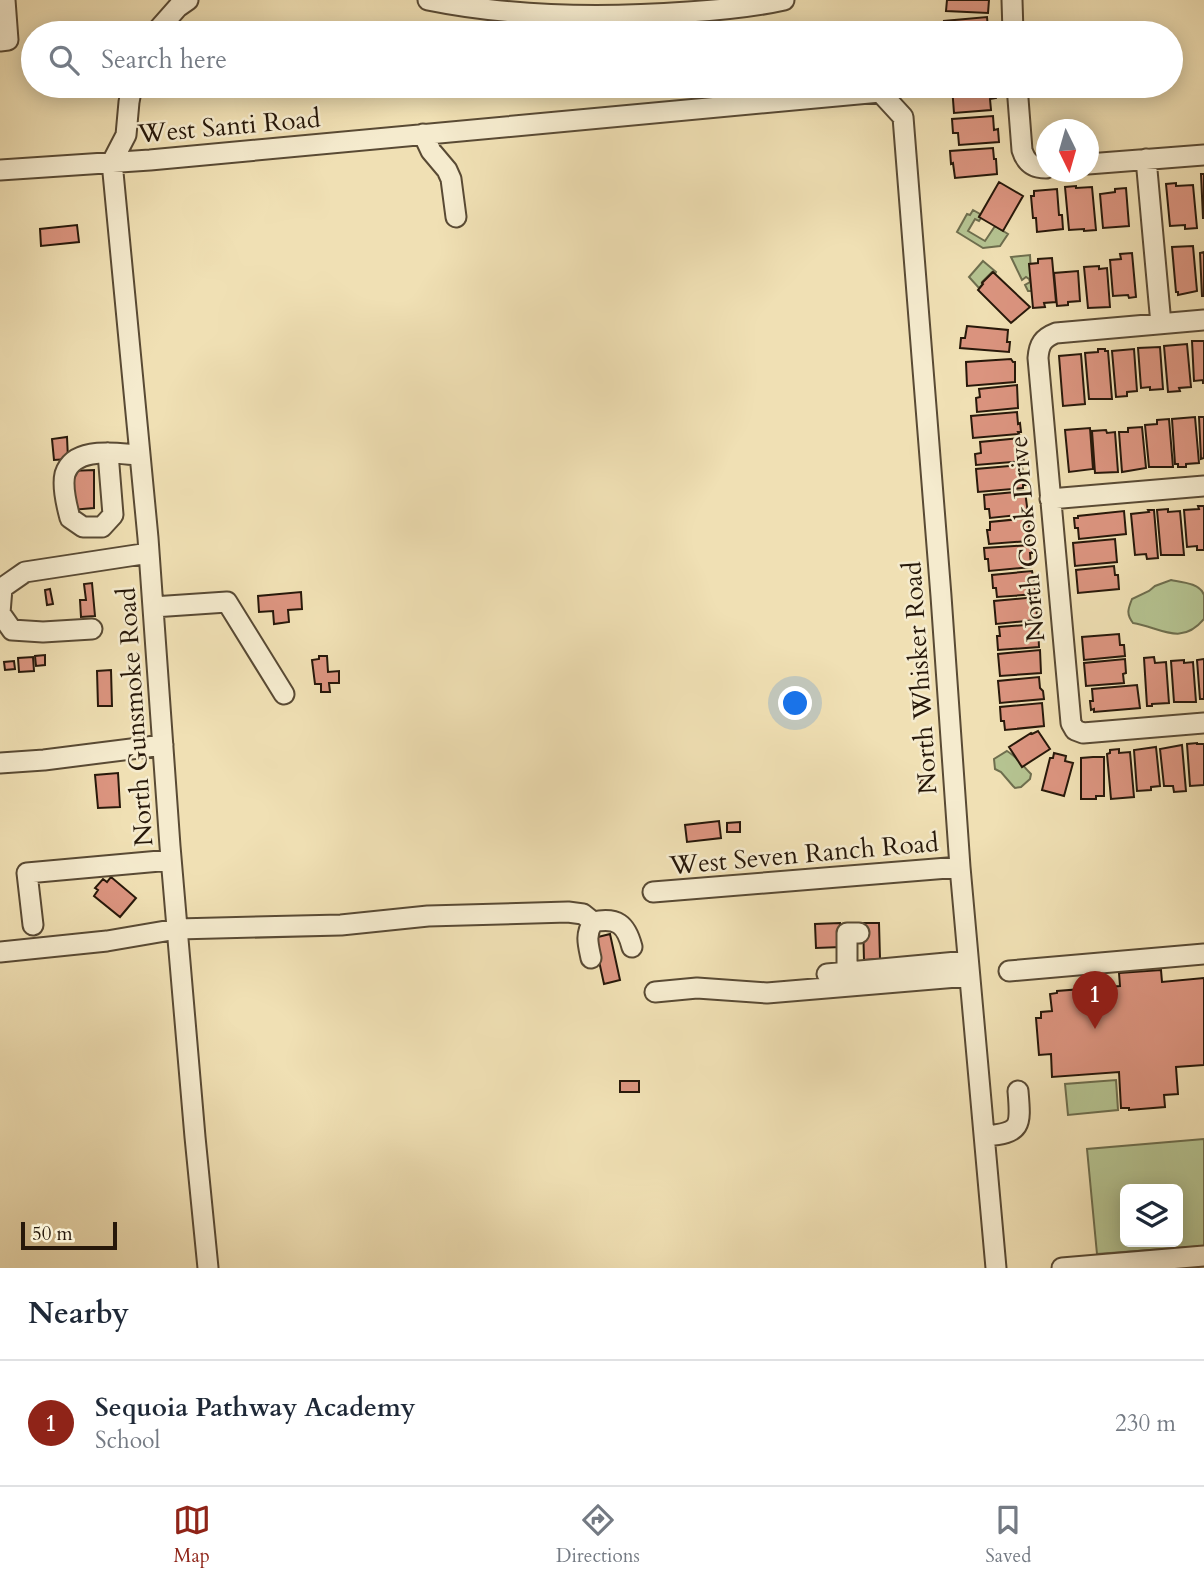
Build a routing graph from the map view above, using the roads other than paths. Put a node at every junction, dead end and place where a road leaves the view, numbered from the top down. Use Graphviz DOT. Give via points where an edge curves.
graph roads {
  1 [pos="5,0"];
  2 [pos="188,0"];
  3 [pos="428,0"];
  4 [pos="784,0"];
  5 [pos="1013,0"];
  6 [pos="584,7"];
  7 [pos="166,21"];
  8 [pos="1013,21"];
  9 [pos="4,40"];
  10 [pos="130,98"];
  11 [pos="815,98"];
  12 [pos="885,98"];
  13 [pos="1018,98"];
  14 [pos="423,134"];
  15 [pos="1204,155"];
  16 [pos="1146,159"];
  17 [pos="112,162"];
  18 [pos="1099,163"];
  19 [pos="1036,164"];
  20 [pos="0,170"];
  21 [pos="456,217"];
  22 [pos="1204,320"];
  23 [pos="1161,324"];
  24 [pos="108,453"];
  25 [pos="140,455"];
  26 [pos="1204,486"];
  27 [pos="1050,499"];
  28 [pos="149,553"];
  29 [pos="153,607"];
  30 [pos="92,629"];
  31 [pos="284,694"];
  32 [pos="1204,723"];
  33 [pos="163,744"];
  34 [pos="0,763"];
  35 [pos="171,860"];
  36 [pos="960,867"];
  37 [pos="653,892"];
  38 [pos="593,922"];
  39 [pos="33,925"];
  40 [pos="177,929"];
  41 [pos="859,933"];
  42 [pos="632,947"];
  43 [pos="0,951"];
  44 [pos="1204,954"];
  45 [pos="591,958"];
  46 [pos="969,969"];
  47 [pos="1009,971"];
  48 [pos="655,992"];
  49 [pos="1018,1091"];
  50 [pos="985,1136"];
  51 [pos="1204,1256"];
  52 [pos="208,1268"];
  53 [pos="996,1268"];
  54 [pos="1062,1268"];
  1 -- 9 [label="street"];
  2 -- 7 [label="street"];
  3 -- 6 [label="street" via="518,12"];
  4 -- 6 [label="street" via="657,14"];
  5 -- 8 [label="street"];
  10 -- 17 [label="street" via="126,135"];
  11 -- 14 [label="street, West Santi Road"];
  12 -- 36 [label="street, North Whisker Road" via="902,117"];
  13 -- 19 [label="street" via="1022,150"];
  14 -- 17 [label="street, West Santi Road"];
  14 -- 21 [label="street" via="451,179"];
  15 -- 16 [label="street"];
  16 -- 18 [label="street"];
  16 -- 23 [label="street"];
  17 -- 20 [label="street, West Santi Road"];
  17 -- 25 [label="street, North Gunsmoke Road"];
  22 -- 23 [label="street"];
  23 -- 27 [label="street, North Cook Drive" via="1056,333 1041,342 1038,358"];
  24 -- 25 [label="street"];
  25 -- 28 [label="street, North Gunsmoke Road"];
  26 -- 27 [label="street"];
  27 -- 32 [label="street, North Cook Drive" via="1069,715 1075,730"];
  28 -- 29 [label="street, North Gunsmoke Road"];
  28 -- 30 [label="street" via="25,572 2,588 1,612 12,630"];
  29 -- 31 [label="street" via="227,602"];
  29 -- 33 [label="street, North Gunsmoke Road"];
  33 -- 34 [label="street"];
  33 -- 35 [label="street, North Gunsmoke Road"];
  35 -- 39 [label="street" via="27,873"];
  35 -- 40 [label="street, North Gunsmoke Road"];
  36 -- 37 [label="street, West Seven Ranch Road"];
  36 -- 46 [label="street, North Whisker Road"];
  38 -- 40 [label="street" via="583,914 568,912"];
  38 -- 42 [label="street" via="615,921 624,926"];
  38 -- 45 [label="street" via="587,930"];
  40 -- 43 [label="street" via="107,942"];
  40 -- 52 [label="street, North Gunsmoke Road"];
  41 -- 46 [label="street" via="847,933 837,973"];
  44 -- 47 [label="street"];
  46 -- 48 [label="street" via="767,993 697,988"];
  46 -- 50 [label="street, North Whisker Road"];
  49 -- 50 [label="street" via="1019,1122 1003,1135"];
  50 -- 53 [label="street, North Whisker Road"];
  51 -- 54 [label="street"];
}
